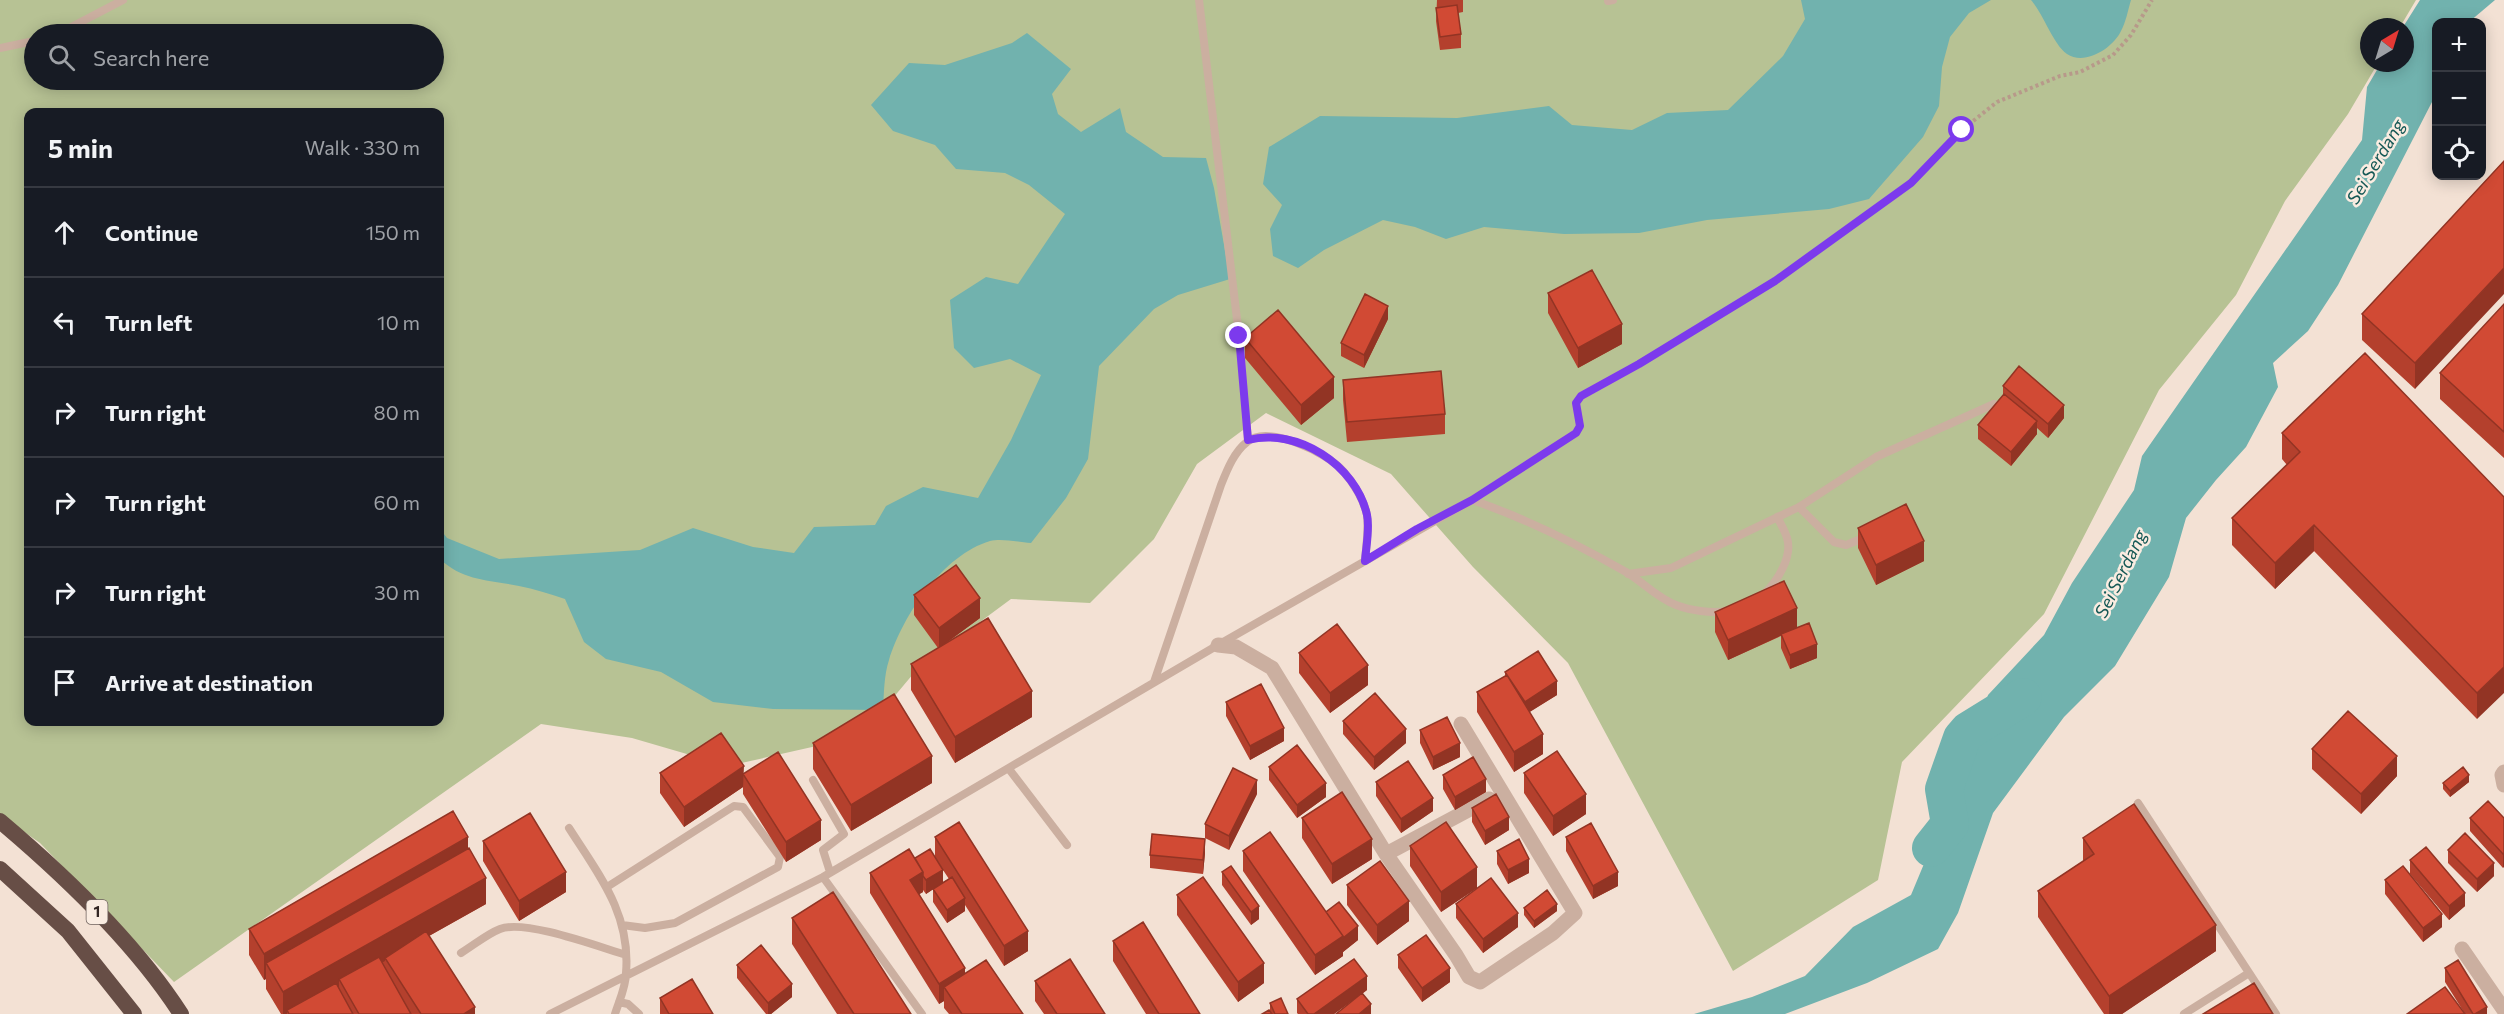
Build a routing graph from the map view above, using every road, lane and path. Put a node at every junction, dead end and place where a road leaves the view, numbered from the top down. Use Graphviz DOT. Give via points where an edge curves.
graph roads {
  1 [pos="123,0"];
  2 [pos="1199,0"];
  3 [pos="2152,0"];
  4 [pos="77,24"];
  5 [pos="24,43"];
  6 [pos="0,48"];
  7 [pos="1639,364"];
  8 [pos="1994,404"];
  9 [pos="1248,440"];
  10 [pos="1472,500"];
  11 [pos="1799,507"];
  12 [pos="1778,517"];
  13 [pos="1874,533"];
  14 [pos="1365,561"];
  15 [pos="1628,574"];
  16 [pos="1755,599"];
  17 [pos="1740,607"];
  18 [pos="1218,645"];
  19 [pos="1154,682"];
  20 [pos="1461,724"];
  21 [pos="1009,769"];
  22 [pos="2504,772"];
  23 [pos="813,780"];
  24 [pos="2504,784"];
  25 [pos="1503,792"];
  26 [pos="2138,803"];
  27 [pos="0,821"];
  28 [pos="569,828"];
  29 [pos="1067,845"];
  30 [pos="1386,854"];
  31 [pos="0,869"];
  32 [pos="827,875"];
  33 [pos="607,887"];
  34 [pos="622,925"];
  35 [pos="2462,949"];
  36 [pos="461,953"];
  37 [pos="626,955"];
  38 [pos="2249,973"];
  39 [pos="627,975"];
  40 [pos="619,1002"];
  41 [pos="2504,1010"];
  42 [pos="134,1014"];
  43 [pos="181,1014"];
  44 [pos="550,1014"];
  45 [pos="615,1014"];
  46 [pos="639,1014"];
  47 [pos="922,1014"];
  48 [pos="2184,1014"];
  49 [pos="2276,1014"];
  1 -- 4 [label="lane"];
  2 -- 9 [label="lane"];
  3 -- 7 [label="path" via="2131,35 2113,55 2080,72 2060,76 1997,102 1962,130 1911,183 1775,281"];
  5 -- 6 [label="lane"];
  7 -- 10 [label="lane" via="1581,396 1576,403 1580,426 1576,433"];
  8 -- 11 [label="lane" via="1876,457"];
  9 -- 14 [label="lane" via="1264,436 1284,438 1310,448 1342,469 1367,516"];
  9 -- 19 [label="lane" via="1230,463 1221,484"];
  10 -- 14 [label="lane"];
  10 -- 15 [label="lane" via="1513,514"];
  11 -- 12 [label="lane"];
  11 -- 13 [label="lane" via="1841,545"];
  12 -- 15 [label="lane" via="1671,568"];
  12 -- 16 [label="lane" via="1788,541 1785,563 1775,583"];
  14 -- 18 [label="lane"];
  15 -- 17 [label="lane" via="1677,605 1717,612"];
  18 -- 19 [label="lane"];
  18 -- 30 [label="street" via="1236,647 1272,668"];
  19 -- 21 [label="lane"];
  20 -- 25 [label="street"];
  21 -- 29 [label="lane"];
  21 -- 32 [label="lane"];
  22 -- 24 [label="street"];
  23 -- 32 [label="lane" via="844,834 823,850"];
  25 -- 30 [label="street"];
  25 -- 30 [label="street" via="1575,913 1488,978 1480,982 1469,977"];
  26 -- 38 [label="lane"];
  27 -- 43 [label="highway, 1" via="90,905"];
  28 -- 33 [label="lane"];
  31 -- 42 [label="highway, 1" via="68,931"];
  32 -- 39 [label="lane"];
  32 -- 47 [label="lane"];
  33 -- 34 [label="lane"];
  33 -- 34 [label="lane" via="734,806 743,807 780,857 778,867 675,923 645,928"];
  34 -- 37 [label="lane"];
  35 -- 41 [label="street"];
  36 -- 37 [label="lane" via="502,928 518,927"];
  37 -- 39 [label="lane"];
  38 -- 48 [label="lane"];
  38 -- 49 [label="lane"];
  39 -- 40 [label="lane"];
  39 -- 44 [label="lane"];
  40 -- 45 [label="lane"];
  40 -- 46 [label="lane"];
}
